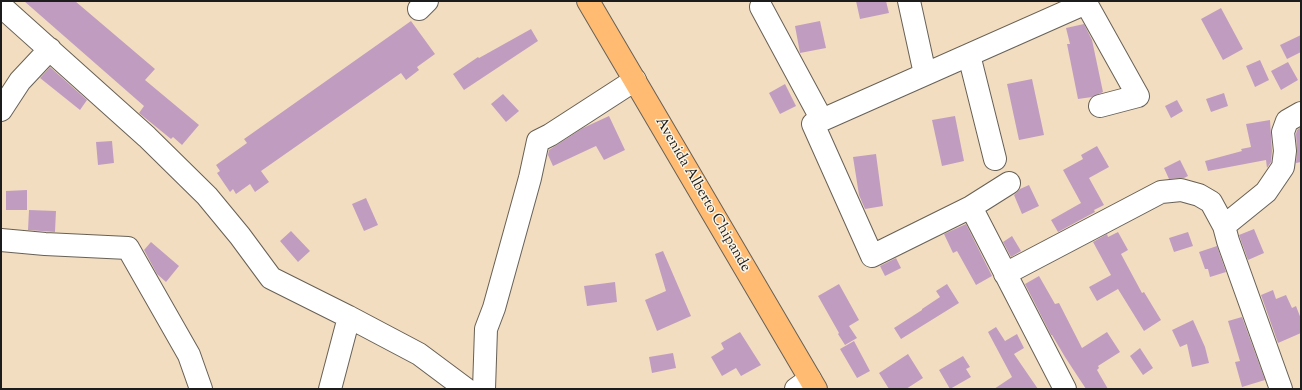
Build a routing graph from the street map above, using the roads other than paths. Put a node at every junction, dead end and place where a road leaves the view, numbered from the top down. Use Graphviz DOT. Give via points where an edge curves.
graph roads {
  1 [pos="588,1"];
  2 [pos="909,1"];
  3 [pos="1,6"];
  4 [pos="761,7"];
  5 [pos="50,49"];
  6 [pos="969,55"];
  7 [pos="925,74"];
  8 [pos="634,80"];
  9 [pos="1100,106"];
  10 [pos="1,110"];
  11 [pos="1301,112"];
  12 [pos="822,120"];
  13 [pos="995,159"];
  14 [pos="1009,183"];
  15 [pos="971,207"];
  16 [pos="1224,226"];
  17 [pos="1,240"];
  18 [pos="1005,274"];
  19 [pos="349,316"];
  20 [pos="807,386"];
  21 [pos="201,389"];
  22 [pos="330,389"];
  23 [pos="466,389"];
  24 [pos="484,389"];
  25 [pos="1065,389"];
  26 [pos="1281,389"];
  1 -- 8 [label="main road, Avenida Alberto Chipande"];
  2 -- 7 [label="street"];
  3 -- 5 [label="street"];
  4 -- 12 [label="street"];
  5 -- 10 [label="street" via="20,81"];
  5 -- 19 [label="street" via="148,137 207,196 271,278"];
  6 -- 7 [label="street"];
  6 -- 9 [label="street" via="1086,4 1138,96"];
  6 -- 13 [label="street"];
  7 -- 12 [label="street"];
  8 -- 20 [label="main road, Avenida Alberto Chipande"];
  8 -- 24 [label="street" via="538,141 530,178 486,329"];
  11 -- 16 [label="street" via="1287,121 1283,132 1283,167 1266,192"];
  12 -- 15 [label="street" via="814,124 872,256"];
  14 -- 15 [label="street"];
  15 -- 18 [label="street"];
  16 -- 18 [label="street" via="1211,202 1199,195 1181,190 1161,192"];
  16 -- 26 [label="street"];
  17 -- 21 [label="street" via="128,248 189,355"];
  18 -- 25 [label="street"];
  19 -- 22 [label="street"];
  19 -- 23 [label="street" via="419,354"];
}
